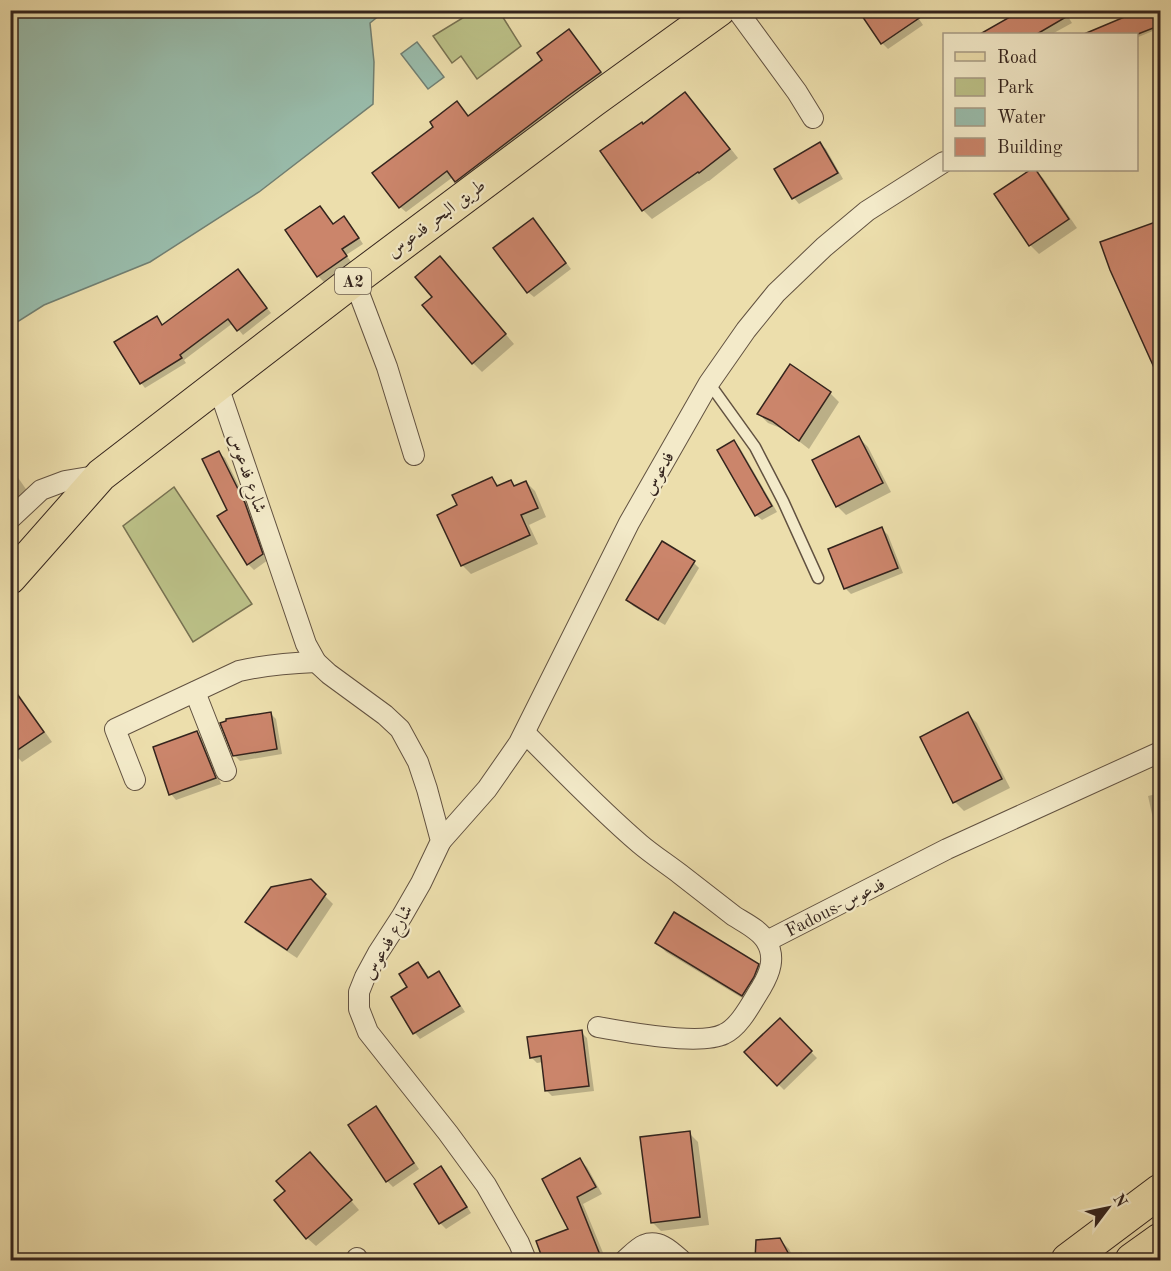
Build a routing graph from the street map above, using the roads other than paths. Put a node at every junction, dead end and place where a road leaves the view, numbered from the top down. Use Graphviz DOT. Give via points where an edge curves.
graph roads {
  1 [pos="719,10"];
  2 [pos="737,10"];
  3 [pos="813,118"];
  4 [pos="943,163"];
  5 [pos="354,280"];
  6 [pos="709,383"];
  7 [pos="218,386"];
  8 [pos="414,455"];
  9 [pos="101,475"];
  10 [pos="10,519"];
  11 [pos="10,578"];
  12 [pos="818,578"];
  13 [pos="316,662"];
  14 [pos="195,692"];
  15 [pos="525,733"];
  16 [pos="1161,752"];
  17 [pos="226,771"];
  18 [pos="135,780"];
  19 [pos="441,841"];
  20 [pos="767,941"];
  21 [pos="598,1027"];
  22 [pos="1161,1191"];
  23 [pos="1161,1240"];
  24 [pos="526,1260"];
  25 [pos="625,1260"];
  26 [pos="681,1260"];
  27 [pos="1068,1260"];
  28 [pos="1132,1260"];
  1 -- 5 [label="main road, طريق البحر فدعوس / A2"];
  2 -- 3 [label="street"];
  4 -- 6 [label="street, فدعوس" via="867,211 802,267 746,330"];
  5 -- 7 [label="main road, طريق البحر فدعوس / A2"];
  5 -- 8 [label="street"];
  6 -- 12 [label="lane" via="755,447"];
  6 -- 15 [label="street, فدعوس" via="629,523"];
  7 -- 9 [label="main road, طريق البحر فدعوس / A2"];
  7 -- 13 [label="street, شارع فدعوس" via="306,644"];
  9 -- 10 [label="street, طريق البحر فدعوس" via="41,490"];
  9 -- 11 [label="main road, طريق البحر فدعوس / A2"];
  13 -- 14 [label="street" via="258,666"];
  13 -- 19 [label="street, شارع فدعوس" via="400,729 418,762"];
  14 -- 17 [label="street"];
  14 -- 18 [label="street" via="116,729"];
  15 -- 19 [label="street, فدعوس" via="487,789"];
  15 -- 20 [label="street, Fadous-فدعوس" via="640,844"];
  16 -- 20 [label="street, Fadous-فدعوس" via="948,849"];
  19 -- 24 [label="street, شارع فدعوس" via="421,883 365,977 359,992 359,1009 368,1032 486,1185"];
  20 -- 21 [label="street" via="772,963 764,982 747,1011 726,1034 685,1038"];
  22 -- 27 [label="highway"];
  23 -- 28 [label="highway"];
  25 -- 26 [label="street" via="643,1245 655,1244 663,1245"];
}
